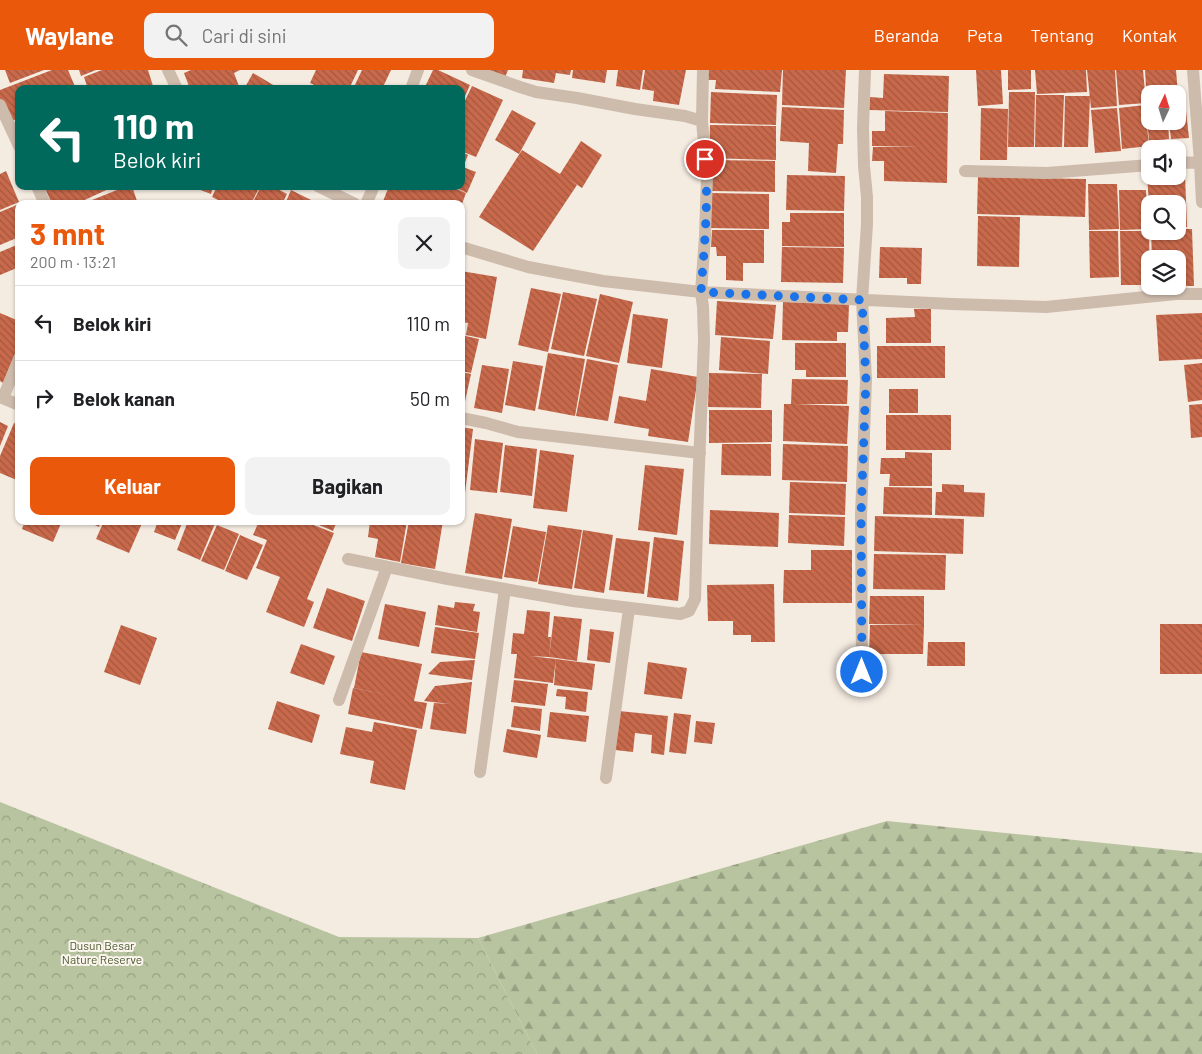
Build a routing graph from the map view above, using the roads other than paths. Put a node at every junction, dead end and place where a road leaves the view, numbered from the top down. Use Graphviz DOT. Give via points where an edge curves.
graph roads {
  1 [pos="168,70"];
  2 [pos="418,70"];
  3 [pos="472,70"];
  4 [pos="703,70"];
  5 [pos="865,70"];
  6 [pos="1193,70"];
  7 [pos="175,85"];
  8 [pos="412,85"];
  9 [pos="0,105"];
  10 [pos="702,121"];
  11 [pos="15,137"];
  12 [pos="1201,162"];
  13 [pos="1186,163"];
  14 [pos="1141,166"];
  15 [pos="965,171"];
  16 [pos="326,190"];
  17 [pos="347,200"];
  18 [pos="1202,202"];
  19 [pos="465,248"];
  20 [pos="701,292"];
  21 [pos="1202,294"];
  22 [pos="862,300"];
  23 [pos="15,368"];
  24 [pos="1,397"];
  25 [pos="15,403"];
  26 [pos="465,419"];
  27 [pos="700,453"];
  28 [pos="348,559"];
  29 [pos="387,567"];
  30 [pos="505,589"];
  31 [pos="629,609"];
  32 [pos="862,672"];
  33 [pos="339,700"];
  34 [pos="480,772"];
  35 [pos="606,778"];
  1 -- 7 [label="street"];
  2 -- 8 [label="street"];
  3 -- 10 [label="street" via="536,92"];
  4 -- 10 [label="street"];
  5 -- 22 [label="street" via="863,128 867,224"];
  6 -- 12 [label="street"];
  9 -- 11 [label="street"];
  10 -- 20 [label="street" via="707,177"];
  12 -- 13 [label="street"];
  12 -- 18 [label="street"];
  14 -- 15 [label="street" via="1047,173"];
  16 -- 17 [label="street"];
  19 -- 20 [label="street" via="528,267 603,281"];
  20 -- 22 [label="street"];
  20 -- 27 [label="street" via="704,341"];
  21 -- 22 [label="street" via="1046,306"];
  22 -- 32 [label="street" via="866,380 861,516"];
  23 -- 24 [label="street"];
  24 -- 25 [label="street"];
  26 -- 27 [label="street" via="518,432"];
  27 -- 31 [label="street" via="695,599 689,611 680,614"];
  28 -- 29 [label="street"];
  29 -- 30 [label="street"];
  29 -- 33 [label="street"];
  30 -- 31 [label="street"];
  30 -- 34 [label="street"];
  31 -- 35 [label="street"];
}
